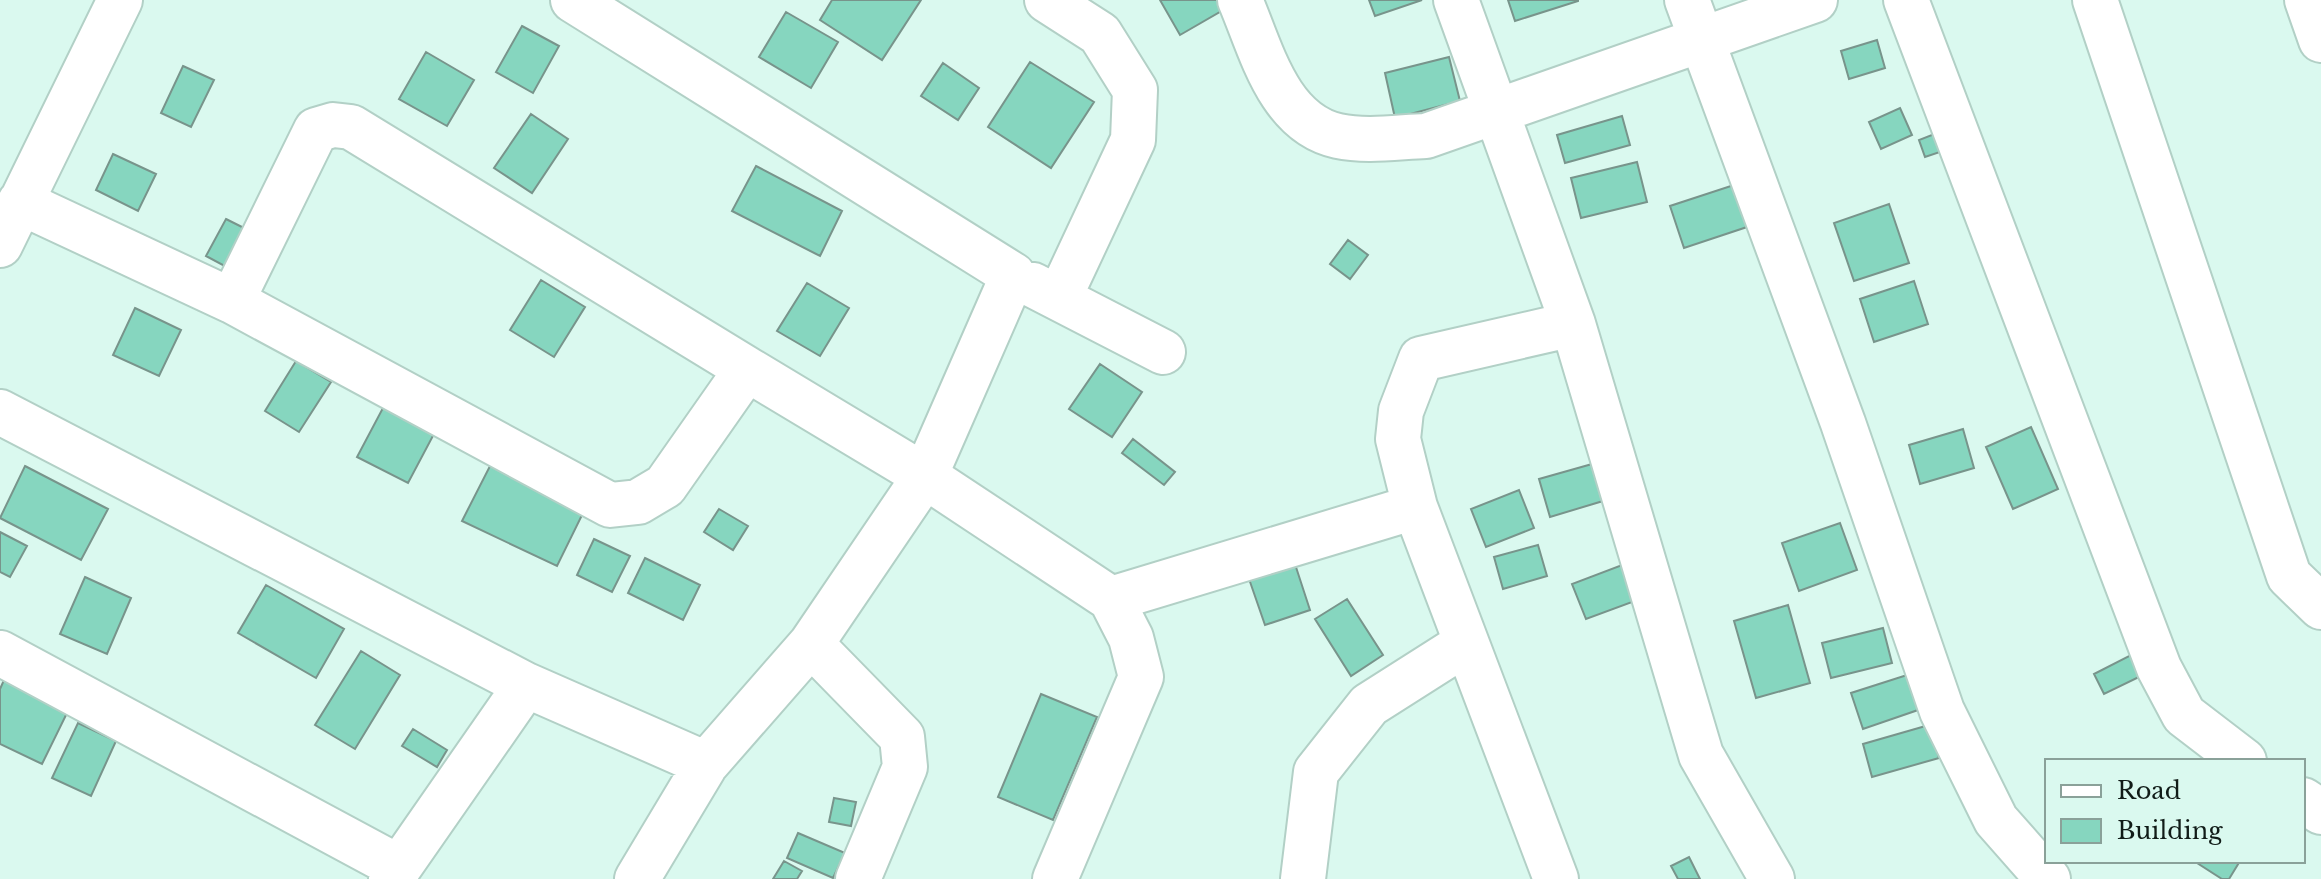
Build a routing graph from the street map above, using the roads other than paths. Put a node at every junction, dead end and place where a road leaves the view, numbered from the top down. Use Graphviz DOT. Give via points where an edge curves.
graph roads {
  1 [pos="120,0"];
  2 [pos="573,0"];
  3 [pos="1047,0"];
  4 [pos="1240,0"];
  5 [pos="1456,0"];
  6 [pos="1815,0"];
  7 [pos="1906,0"];
  8 [pos="2095,0"];
  9 [pos="2307,0"];
  10 [pos="1694,20"];
  11 [pos="2321,40"];
  12 [pos="1498,110"];
  13 [pos="20,202"];
  14 [pos="0,245"];
  15 [pos="1013,275"];
  16 [pos="1059,298"];
  17 [pos="232,301"];
  18 [pos="1573,324"];
  19 [pos="1163,352"];
  20 [pos="747,369"];
  21 [pos="0,412"];
  22 [pos="925,476"];
  23 [pos="1415,507"];
  24 [pos="1111,599"];
  25 [pos="2321,607"];
  26 [pos="811,644"];
  27 [pos="1465,644"];
  28 [pos="0,653"];
  29 [pos="526,685"];
  30 [pos="2241,759"];
  31 [pos="706,764"];
  32 [pos="394,873"];
  33 [pos="637,879"];
  34 [pos="858,879"];
  35 [pos="1055,879"];
  36 [pos="1303,879"];
  37 [pos="1556,879"];
  38 [pos="1772,879"];
  39 [pos="2048,879"];
  1 -- 13 [label="street"];
  2 -- 15 [label="street"];
  3 -- 16 [label="street" via="1100,34 1135,90 1133,140"];
  4 -- 12 [label="street" via="1279,89 1318,129 1359,138 1426,136"];
  5 -- 12 [label="street"];
  6 -- 10 [label="street"];
  7 -- 30 [label="street" via="2159,668 2184,715"];
  8 -- 25 [label="street" via="2289,576"];
  9 -- 11 [label="street"];
  10 -- 12 [label="street"];
  10 -- 39 [label="street" via="1843,423 1942,711 1996,820"];
  12 -- 18 [label="street"];
  13 -- 14 [label="street"];
  13 -- 17 [label="street"];
  15 -- 16 [label="street"];
  15 -- 22 [label="street"];
  16 -- 19 [label="street"];
  17 -- 20 [label="street" via="610,505 638,502 665,486"];
  17 -- 20 [label="street" via="316,130 351,127"];
  18 -- 23 [label="street" via="1421,359 1401,411 1398,439"];
  18 -- 38 [label="street" via="1701,755"];
  20 -- 22 [label="street"];
  21 -- 29 [label="street"];
  22 -- 24 [label="street"];
  22 -- 26 [label="street"];
  23 -- 24 [label="street"];
  23 -- 27 [label="street"];
  24 -- 35 [label="street" via="1131,638 1141,677"];
  26 -- 31 [label="street"];
  26 -- 34 [label="street" via="902,737 905,767 898,790"];
  27 -- 36 [label="street" via="1369,705 1316,772"];
  27 -- 37 [label="street"];
  28 -- 32 [label="street"];
  29 -- 31 [label="street"];
  29 -- 32 [label="street"];
  31 -- 33 [label="street"];
}
